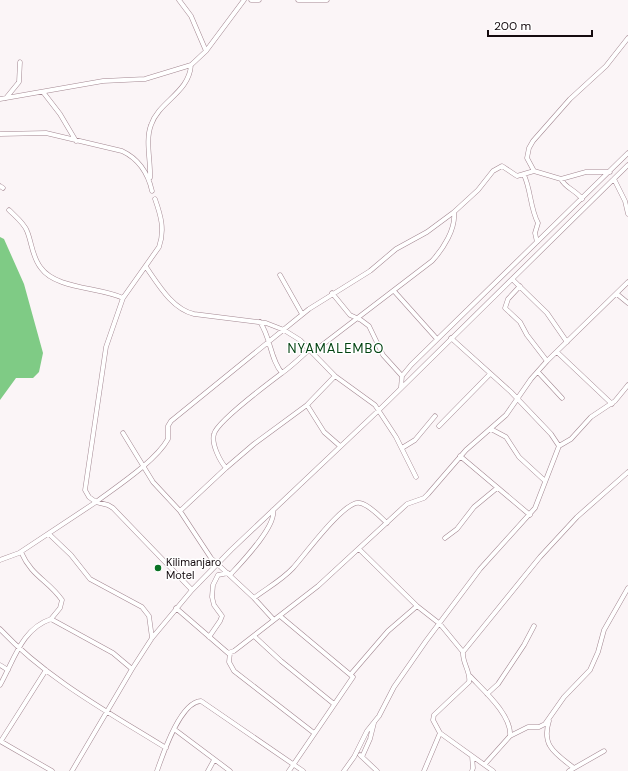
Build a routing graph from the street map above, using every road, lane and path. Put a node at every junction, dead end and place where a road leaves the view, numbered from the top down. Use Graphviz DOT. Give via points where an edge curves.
graph roads {
  1 [pos="179,0"];
  2 [pos="244,0"];
  3 [pos="252,0"];
  4 [pos="259,0"];
  5 [pos="298,0"];
  6 [pos="327,0"];
  7 [pos="628,38"];
  8 [pos="206,51"];
  9 [pos="20,62"];
  10 [pos="191,65"];
  11 [pos="43,92"];
  12 [pos="0,99"];
  13 [pos="6,99"];
  14 [pos="0,134"];
  15 [pos="76,141"];
  16 [pos="628,153"];
  17 [pos="628,166"];
  18 [pos="534,171"];
  19 [pos="610,172"];
  20 [pos="524,175"];
  21 [pos="561,178"];
  22 [pos="614,179"];
  23 [pos="150,180"];
  24 [pos="152,192"];
  25 [pos="155,199"];
  26 [pos="582,199"];
  27 [pos="10,210"];
  28 [pos="454,212"];
  29 [pos="628,214"];
  30 [pos="537,242"];
  31 [pos="146,267"];
  32 [pos="280,275"];
  33 [pos="512,279"];
  34 [pos="628,282"];
  35 [pos="520,286"];
  36 [pos="394,291"];
  37 [pos="332,294"];
  38 [pos="617,294"];
  39 [pos="123,298"];
  40 [pos="628,303"];
  41 [pos="302,314"];
  42 [pos="356,318"];
  43 [pos="260,322"];
  44 [pos="284,330"];
  45 [pos="451,338"];
  46 [pos="437,339"];
  47 [pos="270,342"];
  48 [pos="567,342"];
  49 [pos="311,350"];
  50 [pos="557,352"];
  51 [pos="548,361"];
  52 [pos="538,372"];
  53 [pos="282,373"];
  54 [pos="490,374"];
  55 [pos="335,376"];
  56 [pos="402,376"];
  57 [pos="628,385"];
  58 [pos="401,387"];
  59 [pos="562,398"];
  60 [pos="518,399"];
  61 [pos="612,404"];
  62 [pos="307,405"];
  63 [pos="379,410"];
  64 [pos="435,416"];
  65 [pos="439,426"];
  66 [pos="491,429"];
  67 [pos="123,433"];
  68 [pos="340,446"];
  69 [pos="559,446"];
  70 [pos="402,448"];
  71 [pos="460,456"];
  72 [pos="143,466"];
  73 [pos="226,468"];
  74 [pos="628,472"];
  75 [pos="416,477"];
  76 [pos="544,480"];
  77 [pos="498,488"];
  78 [pos="96,502"];
  79 [pos="273,510"];
  80 [pos="180,511"];
  81 [pos="530,515"];
  82 [pos="387,524"];
  83 [pos="49,534"];
  84 [pos="445,538"];
  85 [pos="359,549"];
  86 [pos="21,552"];
  87 [pos="0,560"];
  88 [pos="217,564"];
  89 [pos="229,574"];
  90 [pos="628,588"];
  91 [pos="192,590"];
  92 [pos="254,598"];
  93 [pos="417,606"];
  94 [pos="176,608"];
  95 [pos="280,616"];
  96 [pos="51,619"];
  97 [pos="274,620"];
  98 [pos="440,624"];
  99 [pos="534,626"];
  100 [pos="0,629"];
  101 [pos="254,636"];
  102 [pos="209,637"];
  103 [pos="152,638"];
  104 [pos="19,647"];
  105 [pos="463,652"];
  106 [pos="230,654"];
  107 [pos="0,665"];
  108 [pos="132,668"];
  109 [pos="8,670"];
  110 [pos="46,670"];
  111 [pos="350,674"];
  112 [pos="469,676"];
  113 [pos="0,685"];
  114 [pos="487,694"];
  115 [pos="334,704"];
  116 [pos="106,711"];
  117 [pos="549,720"];
  118 [pos="374,722"];
  119 [pos="539,727"];
  120 [pos="174,729"];
  121 [pos="314,733"];
  122 [pos="440,733"];
  123 [pos="546,734"];
  124 [pos="510,736"];
  125 [pos="0,741"];
  126 [pos="166,748"];
  127 [pos="604,751"];
  128 [pos="356,752"];
  129 [pos="472,756"];
  130 [pos="362,757"];
  131 [pos="214,760"];
  132 [pos="483,763"];
  133 [pos="294,765"];
  134 [pos="473,770"];
  135 [pos="572,770"];
  136 [pos="52,771"];
  137 [pos="72,771"];
  138 [pos="157,771"];
  139 [pos="208,771"];
  140 [pos="230,771"];
  141 [pos="289,771"];
  142 [pos="303,771"];
  143 [pos="344,771"];
  144 [pos="377,771"];
  145 [pos="424,771"];
  146 [pos="493,771"];
  1 -- 8 [label="street" via="191,16"];
  2 -- 8 [label="street"];
  3 -- 4 [label="street"];
  5 -- 6 [label="street"];
  7 -- 18 [label="street" via="606,66 570,99 533,141 527,158"];
  8 -- 10 [label="street"];
  9 -- 13 [label="street" via="19,82"];
  10 -- 11 [label="street" via="145,79 107,81"];
  10 -- 23 [label="street" via="190,76 158,112 151,125"];
  11 -- 13 [label="street"];
  11 -- 15 [label="street"];
  12 -- 13 [label="street"];
  14 -- 15 [label="street" via="46,133"];
  15 -- 23 [label="street" via="122,151 143,168"];
  16 -- 19 [label="street"];
  17 -- 22 [label="street"];
  18 -- 20 [label="street"];
  18 -- 21 [label="street"];
  19 -- 21 [label="street" via="586,172"];
  19 -- 26 [label="street"];
  20 -- 28 [label="street" via="517,176 500,166 474,195"];
  20 -- 30 [label="street" via="538,222 534,233"];
  21 -- 26 [label="street" via="564,184 577,192"];
  22 -- 29 [label="street" via="625,201"];
  22 -- 33 [label="street"];
  23 -- 24 [label="street"];
  25 -- 31 [label="street" via="162,233 159,247"];
  26 -- 30 [label="street"];
  27 -- 39 [label="street" via="26,229 37,261 45,273 63,283 104,291"];
  28 -- 36 [label="street" via="453,226 436,256"];
  28 -- 37 [label="street"];
  30 -- 46 [label="street"];
  31 -- 39 [label="street"];
  31 -- 43 [label="street" via="169,297 184,310 194,314"];
  32 -- 41 [label="street"];
  33 -- 35 [label="street"];
  33 -- 45 [label="street"];
  34 -- 38 [label="street"];
  35 -- 48 [label="street" via="548,313"];
  35 -- 51 [label="street" via="508,299 505,308 520,322"];
  36 -- 42 [label="street"];
  36 -- 46 [label="street"];
  37 -- 41 [label="street"];
  37 -- 42 [label="street" via="346,311"];
  38 -- 40 [label="street"];
  38 -- 48 [label="street"];
  39 -- 78 [label="street" via="103,363 85,490"];
  41 -- 44 [label="street"];
  42 -- 49 [label="street"];
  42 -- 56 [label="street" via="369,326 387,362"];
  43 -- 44 [label="street"];
  43 -- 47 [label="street"];
  44 -- 47 [label="street"];
  44 -- 49 [label="street"];
  45 -- 54 [label="street"];
  45 -- 58 [label="street"];
  46 -- 56 [label="street"];
  47 -- 53 [label="street" via="276,364"];
  47 -- 72 [label="street" via="171,421 168,426 167,442"];
  48 -- 50 [label="street"];
  49 -- 53 [label="street"];
  49 -- 55 [label="street"];
  50 -- 51 [label="street"];
  50 -- 61 [label="street"];
  51 -- 52 [label="street"];
  52 -- 59 [label="street"];
  52 -- 60 [label="street"];
  53 -- 73 [label="street" via="236,410 214,432 218,456"];
  54 -- 60 [label="street"];
  54 -- 65 [label="street"];
  55 -- 62 [label="street"];
  55 -- 63 [label="street"];
  56 -- 58 [label="street"];
  57 -- 61 [label="street"];
  58 -- 63 [label="street"];
  60 -- 66 [label="street"];
  60 -- 69 [label="street"];
  61 -- 69 [label="street" via="591,417 567,442"];
  62 -- 68 [label="street" via="324,432"];
  62 -- 73 [label="street" via="257,441"];
  63 -- 68 [label="street"];
  63 -- 70 [label="street"];
  64 -- 70 [label="street" via="415,440"];
  66 -- 71 [label="street"];
  66 -- 76 [label="street" via="506,437 519,457"];
  67 -- 72 [label="street"];
  68 -- 79 [label="street"];
  69 -- 76 [label="street"];
  70 -- 75 [label="street"];
  71 -- 77 [label="street"];
  71 -- 82 [label="street" via="424,498 407,504"];
  72 -- 78 [label="street"];
  72 -- 80 [label="street" via="153,482"];
  73 -- 80 [label="street"];
  74 -- 105 [label="street" via="577,517"];
  76 -- 81 [label="street"];
  77 -- 81 [label="street"];
  77 -- 84 [label="street" via="474,507 457,529"];
  78 -- 83 [label="street"];
  78 -- 91 [label="street" via="108,505 117,513"];
  79 -- 88 [label="street"];
  79 -- 89 [label="street" via="274,519 269,528"];
  80 -- 88 [label="street"];
  81 -- 98 [label="street" via="480,569"];
  82 -- 85 [label="street"];
  82 -- 92 [label="street" via="365,505 352,504 288,573"];
  83 -- 86 [label="street"];
  83 -- 103 [label="street" via="71,555 90,580 142,607 148,616"];
  85 -- 93 [label="street"];
  85 -- 95 [label="street"];
  86 -- 87 [label="street"];
  86 -- 96 [label="street" via="29,568 62,600 60,608"];
  88 -- 89 [label="street"];
  88 -- 91 [label="street"];
  89 -- 92 [label="street"];
  89 -- 102 [label="street" via="218,575 213,585 212,601 222,616"];
  90 -- 117 [label="street" via="604,630 590,670 564,697"];
  91 -- 94 [label="street"];
  92 -- 97 [label="street"];
  93 -- 98 [label="street"];
  93 -- 111 [label="street" via="388,631"];
  94 -- 102 [label="street"];
  94 -- 103 [label="street"];
  95 -- 97 [label="street"];
  95 -- 111 [label="street"];
  96 -- 104 [label="street" via="30,632"];
  96 -- 108 [label="street" via="113,653"];
  97 -- 101 [label="street"];
  98 -- 105 [label="street"];
  98 -- 118 [label="street" via="394,687"];
  99 -- 114 [label="street" via="498,684"];
  100 -- 104 [label="street"];
  101 -- 106 [label="street"];
  101 -- 115 [label="street" via="280,661"];
  102 -- 106 [label="street"];
  103 -- 108 [label="street"];
  104 -- 109 [label="street"];
  104 -- 110 [label="street"];
  105 -- 112 [label="street" via="463,661"];
  106 -- 121 [label="street" via="229,662 234,671"];
  107 -- 109 [label="street"];
  108 -- 116 [label="street"];
  109 -- 113 [label="street"];
  110 -- 116 [label="street" via="96,707"];
  110 -- 125 [label="street"];
  111 -- 115 [label="street" via="351,681"];
  112 -- 114 [label="street"];
  112 -- 122 [label="street" via="466,686 434,715 433,720"];
  114 -- 124 [label="street" via="510,725"];
  115 -- 121 [label="street"];
  116 -- 126 [label="street"];
  116 -- 137 [label="street"];
  117 -- 119 [label="street"];
  117 -- 123 [label="street"];
  118 -- 128 [label="street" via="363,736"];
  118 -- 130 [label="street"];
  119 -- 123 [label="street"];
  119 -- 124 [label="street" via="528,728"];
  120 -- 126 [label="street"];
  120 -- 131 [label="street"];
  120 -- 133 [label="street" via="190,706 197,701 203,701"];
  121 -- 133 [label="street"];
  122 -- 129 [label="street"];
  122 -- 145 [label="street"];
  123 -- 135 [label="street" via="547,742 553,751"];
  124 -- 132 [label="street"];
  125 -- 136 [label="street"];
  126 -- 138 [label="street"];
  127 -- 135 [label="street"];
  128 -- 130 [label="street"];
  128 -- 143 [label="street"];
  129 -- 132 [label="street"];
  129 -- 134 [label="street"];
  130 -- 144 [label="street"];
  131 -- 139 [label="street"];
  131 -- 140 [label="street"];
  132 -- 134 [label="street"];
  132 -- 146 [label="street"];
  133 -- 141 [label="street"];
  133 -- 142 [label="street"];
}
